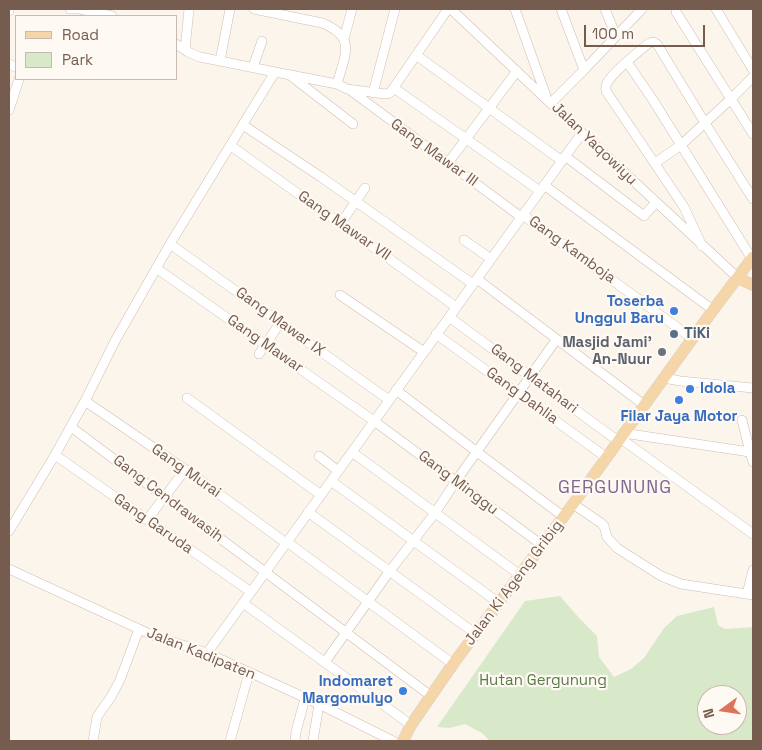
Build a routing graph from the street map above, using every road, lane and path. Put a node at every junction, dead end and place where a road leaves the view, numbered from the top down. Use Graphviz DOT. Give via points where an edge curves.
graph roads {
  1 [pos="70,9"];
  2 [pos="80,9"];
  3 [pos="189,9"];
  4 [pos="230,9"];
  5 [pos="254,9"];
  6 [pos="352,9"];
  7 [pos="396,9"];
  8 [pos="450,9"];
  9 [pos="515,9"];
  10 [pos="561,9"];
  11 [pos="606,9"];
  12 [pos="627,9"];
  13 [pos="642,9"];
  14 [pos="716,9"];
  15 [pos="676,12"];
  16 [pos="107,15"];
  17 [pos="634,17"];
  18 [pos="616,36"];
  19 [pos="344,39"];
  20 [pos="262,41"];
  21 [pos="178,45"];
  22 [pos="185,50"];
  23 [pos="416,55"];
  24 [pos="220,61"];
  25 [pos="628,62"];
  26 [pos="253,66"];
  27 [pos="584,70"];
  28 [pos="753,70"];
  29 [pos="517,71"];
  30 [pos="275,72"];
  31 [pos="289,74"];
  32 [pos="753,77"];
  33 [pos="20,80"];
  34 [pos="337,84"];
  35 [pos="394,88"];
  36 [pos="347,89"];
  37 [pos="373,93"];
  38 [pos="732,98"];
  39 [pos="549,101"];
  40 [pos="488,108"];
  41 [pos="9,110"];
  42 [pos="705,123"];
  43 [pos="353,124"];
  44 [pos="243,125"];
  45 [pos="582,133"];
  46 [pos="753,134"];
  47 [pos="466,138"];
  48 [pos="681,145"];
  49 [pos="230,146"];
  50 [pos="563,158"];
  51 [pos="448,162"];
  52 [pos="655,164"];
  53 [pos="365,188"];
  54 [pos="542,188"];
  55 [pos="753,199"];
  56 [pos="356,202"];
  57 [pos="656,202"];
  58 [pos="522,216"];
  59 [pos="341,223"];
  60 [pos="464,240"];
  61 [pos="170,244"];
  62 [pos="702,246"];
  63 [pos="752,258"];
  64 [pos="491,259"];
  65 [pos="156,268"];
  66 [pos="738,278"];
  67 [pos="475,281"];
  68 [pos="753,285"];
  69 [pos="340,295"];
  70 [pos="456,308"];
  71 [pos="713,310"];
  72 [pos="450,316"];
  73 [pos="280,322"];
  74 [pos="436,334"];
  75 [pos="693,339"];
  76 [pos="556,340"];
  77 [pos="265,344"];
  78 [pos="424,352"];
  79 [pos="259,354"];
  80 [pos="531,376"];
  81 [pos="664,378"];
  82 [pos="753,388"];
  83 [pos="396,390"];
  84 [pos="518,393"];
  85 [pos="186,398"];
  86 [pos="389,400"];
  87 [pos="85,401"];
  88 [pos="644,406"];
  89 [pos="742,420"];
  90 [pos="374,421"];
  91 [pos="71,426"];
  92 [pos="620,438"];
  93 [pos="352,452"];
  94 [pos="477,452"];
  95 [pos="750,452"];
  96 [pos="55,455"];
  97 [pos="319,456"];
  98 [pos="606,458"];
  99 [pos="753,462"];
  100 [pos="185,470"];
  101 [pos="338,471"];
  102 [pos="331,481"];
  103 [pos="456,481"];
  104 [pos="321,495"];
  105 [pos="166,497"];
  106 [pos="574,504"];
  107 [pos="308,512"];
  108 [pos="435,513"];
  109 [pos="564,517"];
  110 [pos="147,520"];
  111 [pos="9,530"];
  112 [pos="753,534"];
  113 [pos="413,541"];
  114 [pos="287,542"];
  115 [pos="542,545"];
  116 [pos="9,569"];
  117 [pos="753,570"];
  118 [pos="266,571"];
  119 [pos="389,572"];
  120 [pos="520,575"];
  121 [pos="251,592"];
  122 [pos="750,595"];
  123 [pos="369,602"];
  124 [pos="243,603"];
  125 [pos="499,604"];
  126 [pos="139,629"];
  127 [pos="347,632"];
  128 [pos="476,634"];
  129 [pos="207,653"];
  130 [pos="325,662"];
  131 [pos="453,664"];
  132 [pos="249,673"];
  133 [pos="431,696"];
  134 [pos="306,698"];
  135 [pos="319,704"];
  136 [pos="411,725"];
  137 [pos="93,741"];
  138 [pos="230,741"];
  139 [pos="295,741"];
  140 [pos="312,741"];
  141 [pos="393,741"];
  142 [pos="403,741"];
  1 -- 2 [label="street"];
  2 -- 16 [label="street"];
  3 -- 22 [label="street"];
  4 -- 24 [label="street"];
  5 -- 19 [label="street" via="322,23"];
  6 -- 19 [label="street"];
  7 -- 37 [label="street"];
  8 -- 23 [label="street"];
  8 -- 29 [label="street, Jalan Yaqowiyu"];
  9 -- 39 [label="street"];
  10 -- 27 [label="street"];
  11 -- 18 [label="street"];
  12 -- 17 [label="street"];
  13 -- 17 [label="street"];
  14 -- 28 [label="street"];
  15 -- 38 [label="street"];
  17 -- 18 [label="street"];
  18 -- 27 [label="street"];
  19 -- 34 [label="street" via="346,52"];
  20 -- 26 [label="street"];
  21 -- 22 [label="street"];
  22 -- 24 [label="street"];
  23 -- 35 [label="street"];
  23 -- 40 [label="street"];
  24 -- 26 [label="street"];
  25 -- 42 [label="street" via="649,43 655,42"];
  25 -- 48 [label="street"];
  25 -- 52 [label="street" via="607,84 606,91"];
  26 -- 30 [label="street"];
  27 -- 39 [label="street"];
  29 -- 39 [label="street, Jalan Yaqowiyu"];
  29 -- 40 [label="street"];
  30 -- 31 [label="street"];
  30 -- 44 [label="street"];
  31 -- 34 [label="street"];
  31 -- 43 [label="street"];
  32 -- 38 [label="street"];
  33 -- 41 [label="street"];
  34 -- 36 [label="street"];
  35 -- 37 [label="street" via="390,93"];
  35 -- 47 [label="street"];
  36 -- 37 [label="street"];
  36 -- 51 [label="street, Gang Mawar III"];
  38 -- 42 [label="street"];
  38 -- 46 [label="street"];
  39 -- 45 [label="street, Jalan Yaqowiyu"];
  40 -- 47 [label="street"];
  40 -- 50 [label="street"];
  42 -- 48 [label="street"];
  42 -- 55 [label="street"];
  44 -- 49 [label="street"];
  44 -- 56 [label="street"];
  45 -- 50 [label="street"];
  45 -- 57 [label="street, Jalan Yaqowiyu"];
  47 -- 51 [label="street"];
  47 -- 54 [label="street"];
  48 -- 52 [label="street"];
  48 -- 63 [label="street"];
  49 -- 59 [label="street, Gang Mawar VII"];
  49 -- 61 [label="street"];
  50 -- 54 [label="street"];
  50 -- 57 [label="street" via="644,216"];
  51 -- 58 [label="street, Gang Mawar III"];
  52 -- 62 [label="street" via="687,212"];
  53 -- 56 [label="street"];
  54 -- 58 [label="street"];
  54 -- 71 [label="street"];
  56 -- 59 [label="street"];
  56 -- 67 [label="street"];
  57 -- 62 [label="street, Jalan Yaqowiyu"];
  58 -- 64 [label="street"];
  58 -- 75 [label="street, Gang Kamboja"];
  59 -- 70 [label="street, Gang Mawar VII"];
  60 -- 64 [label="street"];
  61 -- 65 [label="street"];
  61 -- 73 [label="street, Gang Mawar IX"];
  62 -- 66 [label="street, Jalan Yaqowiyu"];
  63 -- 66 [label="main road, Jalan Ki Ageng Gribig"];
  64 -- 67 [label="street"];
  65 -- 77 [label="street, Gang Mawar"];
  65 -- 87 [label="street"];
  66 -- 68 [label="main road"];
  66 -- 71 [label="main road, Jalan Ki Ageng Gribig"];
  67 -- 70 [label="street"];
  67 -- 76 [label="street"];
  69 -- 78 [label="street"];
  70 -- 72 [label="street"];
  71 -- 75 [label="main road, Jalan Ki Ageng Gribig"];
  72 -- 74 [label="street"];
  72 -- 80 [label="street, Gang Matahari"];
  73 -- 77 [label="street"];
  73 -- 86 [label="street, Gang Mawar IX"];
  74 -- 78 [label="street"];
  74 -- 84 [label="street, Gang Dahlia"];
  75 -- 81 [label="main road, Jalan Ki Ageng Gribig"];
  76 -- 80 [label="street"];
  76 -- 88 [label="street"];
  77 -- 79 [label="street"];
  77 -- 90 [label="street, Gang Mawar"];
  78 -- 83 [label="street"];
  80 -- 84 [label="street"];
  80 -- 92 [label="street, Gang Matahari"];
  81 -- 82 [label="street"];
  81 -- 88 [label="main road, Jalan Ki Ageng Gribig"];
  83 -- 86 [label="street"];
  83 -- 94 [label="street"];
  84 -- 94 [label="street"];
  84 -- 98 [label="street, Gang Dahlia"];
  85 -- 104 [label="street"];
  86 -- 90 [label="street"];
  87 -- 91 [label="street"];
  87 -- 100 [label="street, Gang Murai"];
  88 -- 92 [label="main road, Jalan Ki Ageng Gribig"];
  89 -- 95 [label="street"];
  90 -- 93 [label="street"];
  90 -- 103 [label="street, Gang Minggu"];
  91 -- 96 [label="street"];
  91 -- 105 [label="street, Gang Cendrawasih"];
  92 -- 95 [label="street"];
  92 -- 98 [label="main road, Jalan Ki Ageng Gribig"];
  92 -- 112 [label="street, Gang Matahari"];
  93 -- 101 [label="street"];
  93 -- 108 [label="street"];
  94 -- 103 [label="street"];
  94 -- 109 [label="street"];
  95 -- 99 [label="street"];
  96 -- 110 [label="street, Gang Garuda"];
  96 -- 111 [label="street"];
  97 -- 101 [label="street"];
  98 -- 106 [label="main road, Jalan Ki Ageng Gribig"];
  100 -- 105 [label="street"];
  100 -- 114 [label="street, Gang Murai"];
  101 -- 102 [label="street"];
  102 -- 104 [label="street"];
  102 -- 113 [label="street"];
  103 -- 108 [label="street"];
  103 -- 115 [label="street, Gang Minggu"];
  104 -- 107 [label="street"];
  105 -- 110 [label="street"];
  105 -- 118 [label="street, Gang Cendrawasih"];
  106 -- 109 [label="main road, Jalan Ki Ageng Gribig"];
  106 -- 122 [label="street" via="601,523 607,537 618,548 661,576 681,584"];
  107 -- 114 [label="street"];
  107 -- 119 [label="street"];
  108 -- 113 [label="street"];
  108 -- 120 [label="street"];
  109 -- 115 [label="main road, Jalan Ki Ageng Gribig"];
  110 -- 121 [label="street, Gang Garuda"];
  113 -- 119 [label="street"];
  113 -- 125 [label="street"];
  114 -- 118 [label="street"];
  114 -- 123 [label="street, Gang Murai"];
  115 -- 120 [label="main road, Jalan Ki Ageng Gribig"];
  116 -- 126 [label="street, Jalan Kadipaten"];
  117 -- 122 [label="street"];
  118 -- 121 [label="street"];
  118 -- 127 [label="street, Gang Cendrawasih"];
  119 -- 123 [label="street"];
  119 -- 128 [label="street"];
  120 -- 125 [label="main road, Jalan Ki Ageng Gribig"];
  121 -- 124 [label="street"];
  123 -- 127 [label="street"];
  123 -- 131 [label="street, Gang Murai"];
  124 -- 129 [label="street"];
  124 -- 130 [label="street"];
  125 -- 128 [label="main road, Jalan Ki Ageng Gribig"];
  126 -- 129 [label="street, Jalan Kadipaten"];
  126 -- 137 [label="street" via="120,680 97,717"];
  127 -- 130 [label="street"];
  127 -- 133 [label="street, Gang Cendrawasih"];
  128 -- 131 [label="main road, Jalan Ki Ageng Gribig"];
  129 -- 132 [label="street, Jalan Kadipaten"];
  130 -- 136 [label="street"];
  131 -- 133 [label="main road, Jalan Ki Ageng Gribig"];
  132 -- 134 [label="street, Jalan Kadipaten"];
  132 -- 138 [label="street"];
  133 -- 136 [label="main road, Jalan Ki Ageng Gribig"];
  134 -- 135 [label="street, Jalan Kadipaten"];
  134 -- 139 [label="street"];
  135 -- 140 [label="street"];
  135 -- 141 [label="street, Jalan Kadipaten"];
  136 -- 142 [label="main road, Jalan Ki Ageng Gribig"];
}
